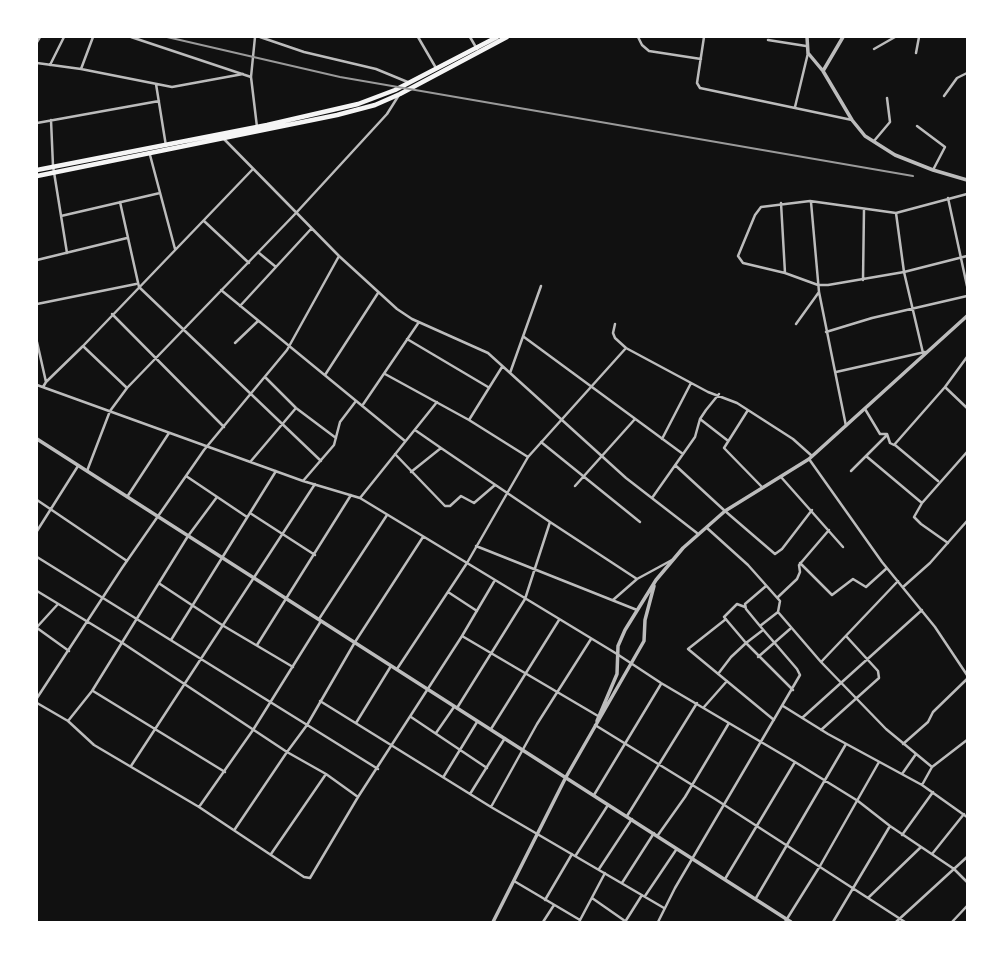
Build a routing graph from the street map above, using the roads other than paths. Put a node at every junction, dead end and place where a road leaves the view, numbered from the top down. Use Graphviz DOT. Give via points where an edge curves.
graph roads {
  1 [pos="40,37"];
  2 [pos="64,37"];
  3 [pos="93,37"];
  4 [pos="131,37"];
  5 [pos="257,37"];
  6 [pos="418,37"];
  7 [pos="470,37"];
  8 [pos="497,37"];
  9 [pos="507,37"];
  10 [pos="638,37"];
  11 [pos="704,37"];
  12 [pos="782,37"];
  13 [pos="807,37"];
  14 [pos="843,37"];
  15 [pos="895,37"];
  16 [pos="919,37"];
  17 [pos="768,40"];
  18 [pos="37,42"];
  19 [pos="781,42"];
  20 [pos="806,46"];
  21 [pos="477,49"];
  22 [pos="874,49"];
  23 [pos="808,53"];
  24 [pos="916,53"];
  25 [pos="701,59"];
  26 [pos="37,63"];
  27 [pos="50,65"];
  28 [pos="436,68"];
  29 [pos="81,69"];
  30 [pos="823,71"];
  31 [pos="967,73"];
  32 [pos="243,74"];
  33 [pos="251,77"];
  34 [pos="156,83"];
  35 [pos="412,84"];
  36 [pos="398,92"];
  37 [pos="944,96"];
  38 [pos="887,98"];
  39 [pos="159,101"];
  40 [pos="795,107"];
  41 [pos="51,120"];
  42 [pos="852,120"];
  43 [pos="37,122"];
  44 [pos="917,126"];
  45 [pos="257,129"];
  46 [pos="222,136"];
  47 [pos="873,142"];
  48 [pos="166,146"];
  49 [pos="149,151"];
  50 [pos="53,169"];
  51 [pos="37,170"];
  52 [pos="253,170"];
  53 [pos="933,170"];
  54 [pos="37,176"];
  55 [pos="967,180"];
  56 [pos="160,193"];
  57 [pos="967,194"];
  58 [pos="948,198"];
  59 [pos="810,201"];
  60 [pos="120,202"];
  61 [pos="780,203"];
  62 [pos="864,209"];
  63 [pos="296,213"];
  64 [pos="896,213"];
  65 [pos="61,216"];
  66 [pos="204,221"];
  67 [pos="312,228"];
  68 [pos="127,238"];
  69 [pos="174,249"];
  70 [pos="259,252"];
  71 [pos="67,253"];
  72 [pos="340,256"];
  73 [pos="967,256"];
  74 [pos="960,257"];
  75 [pos="37,260"];
  76 [pos="248,263"];
  77 [pos="275,267"];
  78 [pos="904,272"];
  79 [pos="785,273"];
  80 [pos="863,279"];
  81 [pos="138,285"];
  82 [pos="818,285"];
  83 [pos="541,286"];
  84 [pos="967,286"];
  85 [pos="221,290"];
  86 [pos="378,292"];
  87 [pos="819,292"];
  88 [pos="967,296"];
  89 [pos="37,304"];
  90 [pos="240,306"];
  91 [pos="913,309"];
  92 [pos="112,314"];
  93 [pos="967,316"];
  94 [pos="258,321"];
  95 [pos="419,322"];
  96 [pos="615,324"];
  97 [pos="796,324"];
  98 [pos="184,330"];
  99 [pos="826,332"];
  100 [pos="524,337"];
  101 [pos="407,340"];
  102 [pos="37,342"];
  103 [pos="235,343"];
  104 [pos="83,346"];
  105 [pos="289,346"];
  106 [pos="626,348"];
  107 [pos="933,348"];
  108 [pos="923,353"];
  109 [pos="967,357"];
  110 [pos="154,358"];
  111 [pos="502,367"];
  112 [pos="836,372"];
  113 [pos="510,373"];
  114 [pos="385,374"];
  115 [pos="324,375"];
  116 [pos="264,376"];
  117 [pos="46,382"];
  118 [pos="691,382"];
  119 [pos="37,385"];
  120 [pos="591,385"];
  121 [pos="43,387"];
  122 [pos="488,387"];
  123 [pos="945,387"];
  124 [pos="127,388"];
  125 [pos="719,394"];
  126 [pos="251,395"];
  127 [pos="356,401"];
  128 [pos="437,402"];
  129 [pos="362,406"];
  130 [pos="296,408"];
  131 [pos="967,408"];
  132 [pos="864,409"];
  133 [pos="748,410"];
  134 [pos="110,411"];
  135 [pos="635,419"];
  136 [pos="700,419"];
  137 [pos="469,420"];
  138 [pos="559,420"];
  139 [pos="282,424"];
  140 [pos="846,426"];
  141 [pos="224,427"];
  142 [pos="415,430"];
  143 [pos="169,433"];
  144 [pos="887,435"];
  145 [pos="337,438"];
  146 [pos="37,439"];
  147 [pos="662,439"];
  148 [pos="727,440"];
  149 [pos="405,441"];
  150 [pos="541,442"];
  151 [pos="895,445"];
  152 [pos="207,446"];
  153 [pos="441,448"];
  154 [pos="967,452"];
  155 [pos="395,454"];
  156 [pos="683,454"];
  157 [pos="866,456"];
  158 [pos="528,457"];
  159 [pos="601,457"];
  160 [pos="811,457"];
  161 [pos="251,461"];
  162 [pos="321,461"];
  163 [pos="675,464"];
  164 [pos="79,466"];
  165 [pos="87,471"];
  166 [pos="276,471"];
  167 [pos="851,471"];
  168 [pos="411,472"];
  169 [pos="186,477"];
  170 [pos="584,477"];
  171 [pos="781,477"];
  172 [pos="303,481"];
  173 [pos="939,482"];
  174 [pos="315,484"];
  175 [pos="495,485"];
  176 [pos="575,486"];
  177 [pos="762,487"];
  178 [pos="508,494"];
  179 [pos="351,495"];
  180 [pos="127,497"];
  181 [pos="217,497"];
  182 [pos="360,498"];
  183 [pos="652,498"];
  184 [pos="37,500"];
  185 [pos="922,503"];
  186 [pos="51,509"];
  187 [pos="812,510"];
  188 [pos="725,512"];
  189 [pos="248,515"];
  190 [pos="387,515"];
  191 [pos="158,517"];
  192 [pos="967,521"];
  193 [pos="550,522"];
  194 [pos="640,522"];
  195 [pos="705,527"];
  196 [pos="829,530"];
  197 [pos="37,531"];
  198 [pos="697,533"];
  199 [pos="283,534"];
  200 [pos="188,536"];
  201 [pos="423,537"];
  202 [pos="948,543"];
  203 [pos="476,546"];
  204 [pos="843,547"];
  205 [pos="315,555"];
  206 [pos="37,557"];
  207 [pos="221,557"];
  208 [pos="672,560"];
  209 [pos="127,561"];
  210 [pos="467,563"];
  211 [pos="800,563"];
  212 [pos="887,568"];
  213 [pos="535,569"];
  214 [pos="254,578"];
  215 [pos="637,579"];
  216 [pos="495,580"];
  217 [pos="656,580"];
  218 [pos="898,581"];
  219 [pos="160,584"];
  220 [pos="767,586"];
  221 [pos="903,587"];
  222 [pos="37,591"];
  223 [pos="448,592"];
  224 [pos="777,598"];
  225 [pos="103,599"];
  226 [pos="286,599"];
  227 [pos="525,599"];
  228 [pos="613,600"];
  229 [pos="59,603"];
  230 [pos="192,606"];
  231 [pos="745,607"];
  232 [pos="638,610"];
  233 [pos="922,610"];
  234 [pos="477,611"];
  235 [pos="778,612"];
  236 [pos="635,615"];
  237 [pos="726,619"];
  238 [pos="136,620"];
  239 [pos="320,620"];
  240 [pos="559,620"];
  241 [pos="645,620"];
  242 [pos="88,622"];
  243 [pos="222,625"];
  244 [pos="37,628"];
  245 [pos="762,628"];
  246 [pos="791,628"];
  247 [pos="462,636"];
  248 [pos="846,636"];
  249 [pos="591,639"];
  250 [pos="171,641"];
  251 [pos="121,642"];
  252 [pos="355,642"];
  253 [pos="746,643"];
  254 [pos="774,644"];
  255 [pos="257,645"];
  256 [pos="69,651"];
  257 [pos="493,654"];
  258 [pos="617,654"];
  259 [pos="758,657"];
  260 [pos="200,659"];
  261 [pos="867,659"];
  262 [pos="821,662"];
  263 [pos="633,664"];
  264 [pos="391,666"];
  265 [pos="293,667"];
  266 [pos="397,669"];
  267 [pos="525,673"];
  268 [pos="967,673"];
  269 [pos="718,674"];
  270 [pos="727,681"];
  271 [pos="661,683"];
  272 [pos="841,683"];
  273 [pos="184,684"];
  274 [pos="428,689"];
  275 [pos="793,690"];
  276 [pos="92,691"];
  277 [pos="557,692"];
  278 [pos="855,699"];
  279 [pos="37,701"];
  280 [pos="320,701"];
  281 [pos="270,702"];
  282 [pos="697,703"];
  283 [pos="783,706"];
  284 [pos="456,707"];
  285 [pos="704,707"];
  286 [pos="410,716"];
  287 [pos="802,718"];
  288 [pos="597,720"];
  289 [pos="774,720"];
  290 [pos="68,721"];
  291 [pos="478,721"];
  292 [pos="356,723"];
  293 [pos="729,723"];
  294 [pos="306,725"];
  295 [pos="154,729"];
  296 [pos="491,729"];
  297 [pos="253,730"];
  298 [pos="821,730"];
  299 [pos="436,733"];
  300 [pos="505,738"];
  301 [pos="967,740"];
  302 [pos="761,742"];
  303 [pos="846,743"];
  304 [pos="626,744"];
  305 [pos="903,744"];
  306 [pos="392,746"];
  307 [pos="460,749"];
  308 [pos="523,750"];
  309 [pos="287,752"];
  310 [pos="916,754"];
  311 [pos="795,762"];
  312 [pos="879,762"];
  313 [pos="659,764"];
  314 [pos="932,766"];
  315 [pos="131,767"];
  316 [pos="487,768"];
  317 [pos="378,769"];
  318 [pos="225,772"];
  319 [pos="326,774"];
  320 [pos="902,775"];
  321 [pos="444,776"];
  322 [pos="565,777"];
  323 [pos="826,781"];
  324 [pos="692,785"];
  325 [pos="922,785"];
  326 [pos="933,792"];
  327 [pos="470,794"];
  328 [pos="594,795"];
  329 [pos="358,797"];
  330 [pos="858,801"];
  331 [pos="608,804"];
  332 [pos="725,805"];
  333 [pos="199,807"];
  334 [pos="491,807"];
  335 [pos="965,815"];
  336 [pos="627,816"];
  337 [pos="632,819"];
  338 [pos="756,825"];
  339 [pos="890,826"];
  340 [pos="235,829"];
  341 [pos="538,832"];
  342 [pos="656,835"];
  343 [pos="902,835"];
  344 [pos="788,845"];
  345 [pos="921,847"];
  346 [pos="677,848"];
  347 [pos="932,853"];
  348 [pos="271,854"];
  349 [pos="574,854"];
  350 [pos="967,857"];
  351 [pos="693,858"];
  352 [pos="820,866"];
  353 [pos="599,869"];
  354 [pos="954,869"];
  355 [pos="605,873"];
  356 [pos="725,879"];
  357 [pos="514,881"];
  358 [pos="967,882"];
  359 [pos="622,883"];
  360 [pos="853,888"];
  361 [pos="643,896"];
  362 [pos="592,898"];
  363 [pos="756,898"];
  364 [pos="867,898"];
  365 [pos="545,900"];
  366 [pos="554,905"];
  367 [pos="967,906"];
  368 [pos="664,908"];
  369 [pos="899,919"];
  370 [pos="580,921"];
  371 [pos="788,921"];
  372 [pos="493,922"];
  373 [pos="543,922"];
  374 [pos="625,922"];
  375 [pos="658,922"];
  376 [pos="833,922"];
  377 [pos="896,922"];
  378 [pos="905,922"];
  379 [pos="952,922"];
  1 -- 18 [label="street"];
  2 -- 27 [label="street"];
  3 -- 29 [label="street"];
  4 -- 32 [label="street"];
  5 -- 33 [label="street"];
  5 -- 35 [label="street" via="376,69"];
  6 -- 28 [label="street"];
  7 -- 21 [label="street"];
  8 -- 21 [label="main road"];
  9 -- 21 [label="main road"];
  10 -- 25 [label="street" via="649,51"];
  11 -- 25 [label="street"];
  12 -- 19 [label="street"];
  13 -- 20 [label="street"];
  14 -- 30 [label="street"];
  15 -- 22 [label="street"];
  16 -- 24 [label="street"];
  17 -- 19 [label="street"];
  19 -- 20 [label="street"];
  20 -- 23 [label="street"];
  21 -- 28 [label="main road"];
  21 -- 35 [label="main road"];
  23 -- 30 [label="street"];
  23 -- 40 [label="street"];
  25 -- 40 [label="street" via="700,88"];
  26 -- 27 [label="street"];
  27 -- 29 [label="street"];
  28 -- 35 [label="main road"];
  29 -- 34 [label="street"];
  30 -- 42 [label="street"];
  31 -- 37 [label="street" via="957,78"];
  32 -- 33 [label="street"];
  32 -- 34 [label="street" via="181,87"];
  33 -- 45 [label="street"];
  34 -- 39 [label="street"];
  35 -- 36 [label="main road"];
  36 -- 45 [label="main road" via="375,105 337,116"];
  36 -- 63 [label="street" via="387,114"];
  38 -- 47 [label="street" via="890,122"];
  39 -- 41 [label="street"];
  39 -- 48 [label="street"];
  40 -- 42 [label="street"];
  41 -- 43 [label="street"];
  41 -- 50 [label="street"];
  42 -- 47 [label="street"];
  44 -- 53 [label="street" via="945,147"];
  45 -- 46 [label="main road"];
  46 -- 48 [label="main road"];
  46 -- 52 [label="street"];
  47 -- 53 [label="street"];
  48 -- 49 [label="main road"];
  49 -- 50 [label="main road"];
  49 -- 56 [label="street"];
  50 -- 51 [label="main road"];
  50 -- 54 [label="main road"];
  50 -- 65 [label="street"];
  52 -- 63 [label="street"];
  52 -- 66 [label="street"];
  53 -- 55 [label="street"];
  56 -- 60 [label="street"];
  56 -- 69 [label="street"];
  57 -- 58 [label="street"];
  58 -- 64 [label="street"];
  58 -- 74 [label="street"];
  59 -- 61 [label="street"];
  59 -- 62 [label="street"];
  59 -- 82 [label="street"];
  60 -- 65 [label="street"];
  60 -- 68 [label="street"];
  61 -- 79 [label="street"];
  61 -- 79 [label="street" via="759,208 738,256 743,263"];
  62 -- 64 [label="street"];
  62 -- 80 [label="street"];
  63 -- 67 [label="street"];
  63 -- 70 [label="street"];
  64 -- 78 [label="street"];
  65 -- 71 [label="street"];
  66 -- 69 [label="street"];
  66 -- 76 [label="street"];
  67 -- 72 [label="street"];
  67 -- 77 [label="street"];
  68 -- 71 [label="street"];
  68 -- 81 [label="street"];
  69 -- 81 [label="street"];
  70 -- 76 [label="street"];
  70 -- 77 [label="street"];
  71 -- 75 [label="street"];
  72 -- 86 [label="street"];
  72 -- 105 [label="street"];
  73 -- 74 [label="street"];
  74 -- 78 [label="street"];
  74 -- 84 [label="street"];
  76 -- 85 [label="street"];
  77 -- 90 [label="street"];
  78 -- 80 [label="street"];
  78 -- 91 [label="street"];
  79 -- 82 [label="street"];
  80 -- 82 [label="street"];
  81 -- 89 [label="street"];
  81 -- 92 [label="street"];
  81 -- 98 [label="street"];
  82 -- 87 [label="street"];
  83 -- 100 [label="street"];
  85 -- 90 [label="street"];
  85 -- 98 [label="street"];
  86 -- 95 [label="street"];
  86 -- 115 [label="street"];
  87 -- 97 [label="street"];
  87 -- 99 [label="street"];
  88 -- 91 [label="street"];
  90 -- 94 [label="street"];
  91 -- 99 [label="street"];
  91 -- 108 [label="street"];
  92 -- 104 [label="street"];
  92 -- 110 [label="street"];
  93 -- 107 [label="street"];
  94 -- 103 [label="street"];
  94 -- 105 [label="street"];
  95 -- 101 [label="street"];
  95 -- 111 [label="street" via="479,348"];
  96 -- 106 [label="street" via="615,338"];
  98 -- 110 [label="street"];
  98 -- 126 [label="street"];
  99 -- 112 [label="street"];
  100 -- 113 [label="street"];
  100 -- 120 [label="street"];
  101 -- 114 [label="street"];
  101 -- 122 [label="street"];
  102 -- 117 [label="street"];
  104 -- 117 [label="street"];
  104 -- 124 [label="street"];
  105 -- 115 [label="street"];
  105 -- 116 [label="street"];
  106 -- 118 [label="street"];
  106 -- 120 [label="street"];
  107 -- 108 [label="street"];
  107 -- 132 [label="street"];
  108 -- 112 [label="street"];
  109 -- 123 [label="street"];
  110 -- 124 [label="street"];
  110 -- 141 [label="street"];
  111 -- 113 [label="street"];
  111 -- 122 [label="street"];
  112 -- 140 [label="street"];
  113 -- 138 [label="street"];
  114 -- 128 [label="street"];
  114 -- 129 [label="street"];
  115 -- 127 [label="street"];
  116 -- 126 [label="street"];
  116 -- 130 [label="street"];
  117 -- 121 [label="street"];
  118 -- 125 [label="street"];
  118 -- 147 [label="street"];
  119 -- 121 [label="street"];
  120 -- 135 [label="street"];
  120 -- 138 [label="street"];
  121 -- 134 [label="street"];
  122 -- 137 [label="street"];
  123 -- 131 [label="street"];
  123 -- 151 [label="street"];
  124 -- 134 [label="street"];
  125 -- 133 [label="street"];
  125 -- 136 [label="street"];
  126 -- 139 [label="street"];
  126 -- 141 [label="street"];
  127 -- 129 [label="street"];
  127 -- 145 [label="street" via="340,422"];
  128 -- 137 [label="street"];
  128 -- 142 [label="street"];
  129 -- 149 [label="street"];
  130 -- 139 [label="street"];
  130 -- 145 [label="street"];
  132 -- 140 [label="street"];
  132 -- 144 [label="street" via="880,434"];
  133 -- 148 [label="street"];
  133 -- 160 [label="street" via="793,439"];
  134 -- 143 [label="street"];
  134 -- 165 [label="street"];
  135 -- 147 [label="street"];
  135 -- 159 [label="street"];
  136 -- 148 [label="street"];
  136 -- 156 [label="street" via="698,432"];
  137 -- 158 [label="street"];
  138 -- 150 [label="street"];
  138 -- 159 [label="street"];
  139 -- 161 [label="street"];
  139 -- 162 [label="street"];
  140 -- 160 [label="street"];
  141 -- 152 [label="street"];
  142 -- 149 [label="street"];
  142 -- 153 [label="street"];
  143 -- 152 [label="street"];
  143 -- 180 [label="street"];
  144 -- 151 [label="street"];
  144 -- 157 [label="street"];
  145 -- 162 [label="street"];
  146 -- 164 [label="street"];
  147 -- 156 [label="street"];
  148 -- 177 [label="street" via="725,450"];
  149 -- 155 [label="street"];
  150 -- 158 [label="street"];
  150 -- 170 [label="street"];
  151 -- 173 [label="street"];
  152 -- 161 [label="street"];
  152 -- 169 [label="street"];
  153 -- 168 [label="street"];
  153 -- 175 [label="street"];
  154 -- 173 [label="street"];
  155 -- 168 [label="street"];
  155 -- 182 [label="street"];
  156 -- 163 [label="street"];
  157 -- 167 [label="street"];
  157 -- 185 [label="street"];
  158 -- 178 [label="street"];
  159 -- 170 [label="street"];
  159 -- 183 [label="street"];
  160 -- 171 [label="street"];
  160 -- 212 [label="street"];
  161 -- 166 [label="street"];
  162 -- 172 [label="street"];
  163 -- 183 [label="street"];
  163 -- 188 [label="street"];
  164 -- 165 [label="street"];
  164 -- 186 [label="street"];
  165 -- 180 [label="street"];
  166 -- 172 [label="street"];
  166 -- 189 [label="street"];
  168 -- 175 [label="street" via="445,506 461,496 474,503"];
  169 -- 181 [label="street"];
  169 -- 191 [label="street"];
  170 -- 176 [label="street"];
  170 -- 194 [label="street"];
  171 -- 177 [label="street"];
  171 -- 187 [label="street"];
  172 -- 174 [label="street"];
  173 -- 185 [label="street"];
  174 -- 179 [label="street"];
  174 -- 199 [label="street"];
  175 -- 178 [label="street"];
  177 -- 188 [label="street"];
  178 -- 193 [label="street"];
  178 -- 203 [label="street"];
  179 -- 182 [label="street"];
  179 -- 205 [label="street"];
  180 -- 191 [label="street"];
  181 -- 189 [label="street"];
  181 -- 200 [label="street"];
  182 -- 190 [label="street"];
  183 -- 198 [label="street"];
  184 -- 186 [label="street"];
  185 -- 202 [label="street" via="915,519"];
  186 -- 197 [label="street"];
  186 -- 209 [label="street"];
  187 -- 188 [label="street" via="775,554"];
  187 -- 196 [label="street"];
  188 -- 195 [label="street"];
  189 -- 199 [label="street"];
  189 -- 207 [label="street"];
  190 -- 201 [label="street"];
  190 -- 239 [label="street"];
  191 -- 200 [label="street"];
  191 -- 209 [label="street"];
  192 -- 202 [label="street"];
  193 -- 213 [label="street"];
  193 -- 215 [label="street"];
  195 -- 198 [label="street"];
  195 -- 220 [label="street"];
  196 -- 204 [label="street"];
  196 -- 211 [label="street"];
  198 -- 208 [label="street"];
  199 -- 205 [label="street"];
  199 -- 214 [label="street"];
  200 -- 207 [label="street"];
  200 -- 219 [label="street"];
  201 -- 210 [label="street"];
  201 -- 252 [label="street"];
  202 -- 221 [label="street"];
  203 -- 210 [label="street"];
  203 -- 213 [label="street"];
  205 -- 226 [label="street"];
  206 -- 225 [label="street"];
  207 -- 214 [label="street"];
  207 -- 230 [label="street"];
  208 -- 215 [label="street"];
  208 -- 217 [label="street"];
  209 -- 225 [label="street"];
  210 -- 216 [label="street"];
  210 -- 223 [label="street"];
  211 -- 212 [label="street" via="832,595 853,579 866,587"];
  211 -- 224 [label="street" via="797,579"];
  212 -- 218 [label="street"];
  213 -- 227 [label="street"];
  213 -- 228 [label="street"];
  214 -- 226 [label="street"];
  214 -- 243 [label="street"];
  215 -- 228 [label="street"];
  216 -- 227 [label="street"];
  216 -- 234 [label="street"];
  217 -- 232 [label="street"];
  217 -- 241 [label="street"];
  218 -- 221 [label="street"];
  218 -- 248 [label="street"];
  219 -- 230 [label="street"];
  219 -- 238 [label="street"];
  220 -- 224 [label="street"];
  220 -- 231 [label="street"];
  221 -- 233 [label="street"];
  222 -- 229 [label="street"];
  223 -- 234 [label="street"];
  223 -- 266 [label="street"];
  224 -- 235 [label="street"];
  225 -- 238 [label="street"];
  225 -- 242 [label="street"];
  226 -- 239 [label="street"];
  226 -- 255 [label="street"];
  227 -- 240 [label="street"];
  227 -- 257 [label="street"];
  228 -- 232 [label="street"];
  229 -- 242 [label="street"];
  229 -- 244 [label="street"];
  230 -- 243 [label="street"];
  230 -- 250 [label="street"];
  231 -- 237 [label="street" via="737,604 724,615"];
  231 -- 245 [label="street"];
  232 -- 236 [label="street"];
  233 -- 261 [label="street"];
  233 -- 268 [label="street"];
  234 -- 247 [label="street"];
  235 -- 245 [label="street"];
  235 -- 246 [label="street"];
  236 -- 241 [label="street"];
  236 -- 258 [label="street"];
  237 -- 253 [label="street"];
  237 -- 269 [label="street" via="688,649"];
  238 -- 250 [label="street"];
  238 -- 251 [label="street"];
  239 -- 252 [label="street"];
  239 -- 265 [label="street"];
  240 -- 249 [label="street"];
  240 -- 267 [label="street"];
  241 -- 263 [label="street" via="646,638"];
  242 -- 251 [label="street"];
  242 -- 256 [label="street"];
  243 -- 255 [label="street"];
  243 -- 260 [label="street"];
  244 -- 256 [label="street"];
  245 -- 253 [label="street"];
  245 -- 254 [label="street"];
  246 -- 254 [label="street"];
  246 -- 262 [label="street"];
  247 -- 257 [label="street"];
  247 -- 274 [label="street"];
  248 -- 261 [label="street"];
  248 -- 262 [label="street"];
  249 -- 258 [label="street"];
  249 -- 277 [label="street"];
  250 -- 260 [label="street"];
  251 -- 273 [label="street"];
  251 -- 276 [label="street"];
  252 -- 264 [label="street"];
  252 -- 280 [label="street"];
  253 -- 259 [label="street"];
  253 -- 269 [label="street"];
  254 -- 259 [label="street"];
  254 -- 275 [label="street" via="799,672"];
  255 -- 265 [label="street"];
  256 -- 279 [label="street"];
  257 -- 267 [label="street"];
  257 -- 284 [label="street"];
  258 -- 263 [label="street"];
  258 -- 288 [label="street" via="617,674"];
  259 -- 275 [label="street"];
  260 -- 273 [label="street"];
  260 -- 281 [label="street"];
  261 -- 272 [label="street"];
  261 -- 278 [label="street" via="879,678"];
  262 -- 272 [label="street"];
  263 -- 271 [label="street"];
  263 -- 288 [label="street"];
  264 -- 266 [label="street"];
  264 -- 292 [label="street"];
  265 -- 281 [label="street"];
  266 -- 274 [label="street"];
  267 -- 277 [label="street"];
  267 -- 296 [label="street"];
  268 -- 305 [label="street" via="928,722"];
  269 -- 270 [label="street"];
  270 -- 285 [label="street"];
  270 -- 289 [label="street"];
  271 -- 282 [label="street"];
  271 -- 304 [label="street"];
  272 -- 278 [label="street"];
  272 -- 287 [label="street"];
  273 -- 295 [label="street"];
  273 -- 297 [label="street"];
  274 -- 284 [label="street"];
  274 -- 286 [label="street"];
  275 -- 283 [label="street"];
  276 -- 290 [label="street"];
  276 -- 295 [label="street"];
  277 -- 288 [label="street"];
  277 -- 308 [label="street"];
  278 -- 298 [label="street"];
  278 -- 305 [label="street"];
  279 -- 290 [label="street"];
  280 -- 292 [label="street"];
  280 -- 294 [label="street"];
  281 -- 294 [label="street"];
  281 -- 297 [label="street"];
  282 -- 285 [label="street"];
  282 -- 313 [label="street"];
  283 -- 287 [label="street"];
  283 -- 289 [label="street"];
  284 -- 291 [label="street"];
  284 -- 299 [label="street"];
  285 -- 293 [label="street"];
  286 -- 299 [label="street"];
  286 -- 306 [label="street"];
  287 -- 298 [label="street"];
  288 -- 304 [label="street"];
  288 -- 322 [label="street"];
  289 -- 302 [label="street"];
  290 -- 315 [label="street" via="94,745"];
  291 -- 296 [label="street"];
  291 -- 307 [label="street"];
  292 -- 306 [label="street"];
  293 -- 302 [label="street"];
  293 -- 324 [label="street"];
  294 -- 309 [label="street"];
  294 -- 317 [label="street"];
  295 -- 315 [label="street"];
  295 -- 318 [label="street"];
  296 -- 300 [label="street"];
  297 -- 309 [label="street"];
  297 -- 318 [label="street"];
  298 -- 303 [label="street"];
  299 -- 307 [label="street"];
  300 -- 308 [label="street"];
  300 -- 316 [label="street"];
  301 -- 314 [label="street"];
  302 -- 311 [label="street"];
  302 -- 332 [label="street"];
  303 -- 312 [label="street"];
  303 -- 323 [label="street"];
  304 -- 313 [label="street"];
  304 -- 328 [label="street"];
  305 -- 310 [label="street"];
  306 -- 317 [label="street"];
  306 -- 321 [label="street"];
  307 -- 316 [label="street"];
  307 -- 321 [label="street"];
  308 -- 322 [label="street"];
  308 -- 334 [label="street"];
  309 -- 319 [label="street"];
  309 -- 340 [label="street"];
  310 -- 314 [label="street"];
  310 -- 320 [label="street"];
  311 -- 323 [label="street"];
  311 -- 338 [label="street"];
  312 -- 320 [label="street"];
  312 -- 330 [label="street"];
  313 -- 324 [label="street"];
  313 -- 336 [label="street"];
  314 -- 325 [label="street"];
  315 -- 333 [label="street"];
  316 -- 327 [label="street"];
  317 -- 329 [label="street"];
  318 -- 333 [label="street"];
  319 -- 329 [label="street"];
  319 -- 348 [label="street"];
  320 -- 325 [label="street"];
  321 -- 327 [label="street"];
  322 -- 328 [label="street"];
  322 -- 341 [label="street"];
  323 -- 330 [label="street"];
  323 -- 344 [label="street"];
  324 -- 332 [label="street"];
  324 -- 342 [label="street"];
  325 -- 326 [label="street"];
  326 -- 335 [label="street"];
  326 -- 343 [label="street"];
  327 -- 334 [label="street"];
  328 -- 331 [label="street"];
  329 -- 348 [label="street" via="310,878"];
  330 -- 339 [label="street"];
  330 -- 352 [label="street"];
  331 -- 336 [label="street"];
  331 -- 349 [label="street"];
  332 -- 338 [label="street"];
  332 -- 351 [label="street"];
  333 -- 340 [label="street"];
  334 -- 341 [label="street"];
  335 -- 347 [label="street"];
  336 -- 337 [label="street"];
  337 -- 342 [label="street"];
  337 -- 353 [label="street"];
  338 -- 344 [label="street"];
  338 -- 356 [label="street"];
  339 -- 343 [label="street"];
  339 -- 360 [label="street"];
  340 -- 348 [label="street"];
  341 -- 349 [label="street"];
  341 -- 357 [label="street"];
  342 -- 346 [label="street"];
  342 -- 359 [label="street"];
  343 -- 345 [label="street"];
  344 -- 352 [label="street"];
  344 -- 363 [label="street"];
  345 -- 347 [label="street"];
  345 -- 364 [label="street"];
  346 -- 351 [label="street"];
  346 -- 361 [label="street"];
  347 -- 354 [label="street"];
  349 -- 353 [label="street"];
  349 -- 365 [label="street"];
  350 -- 354 [label="street"];
  351 -- 356 [label="street"];
  351 -- 368 [label="street"];
  352 -- 360 [label="street"];
  352 -- 371 [label="street"];
  353 -- 355 [label="street"];
  354 -- 358 [label="street"];
  354 -- 369 [label="street"];
  355 -- 359 [label="street"];
  355 -- 362 [label="street"];
  356 -- 363 [label="street"];
  357 -- 365 [label="street"];
  357 -- 372 [label="street"];
  359 -- 361 [label="street"];
  360 -- 364 [label="street"];
  360 -- 376 [label="street"];
  361 -- 368 [label="street"];
  361 -- 374 [label="street"];
  362 -- 370 [label="street"];
  362 -- 374 [label="street"];
  363 -- 371 [label="street"];
  364 -- 369 [label="street"];
  365 -- 366 [label="street"];
  366 -- 370 [label="street"];
  366 -- 373 [label="street"];
  367 -- 379 [label="street"];
  368 -- 375 [label="street"];
  369 -- 377 [label="street"];
  369 -- 378 [label="street"];
}
